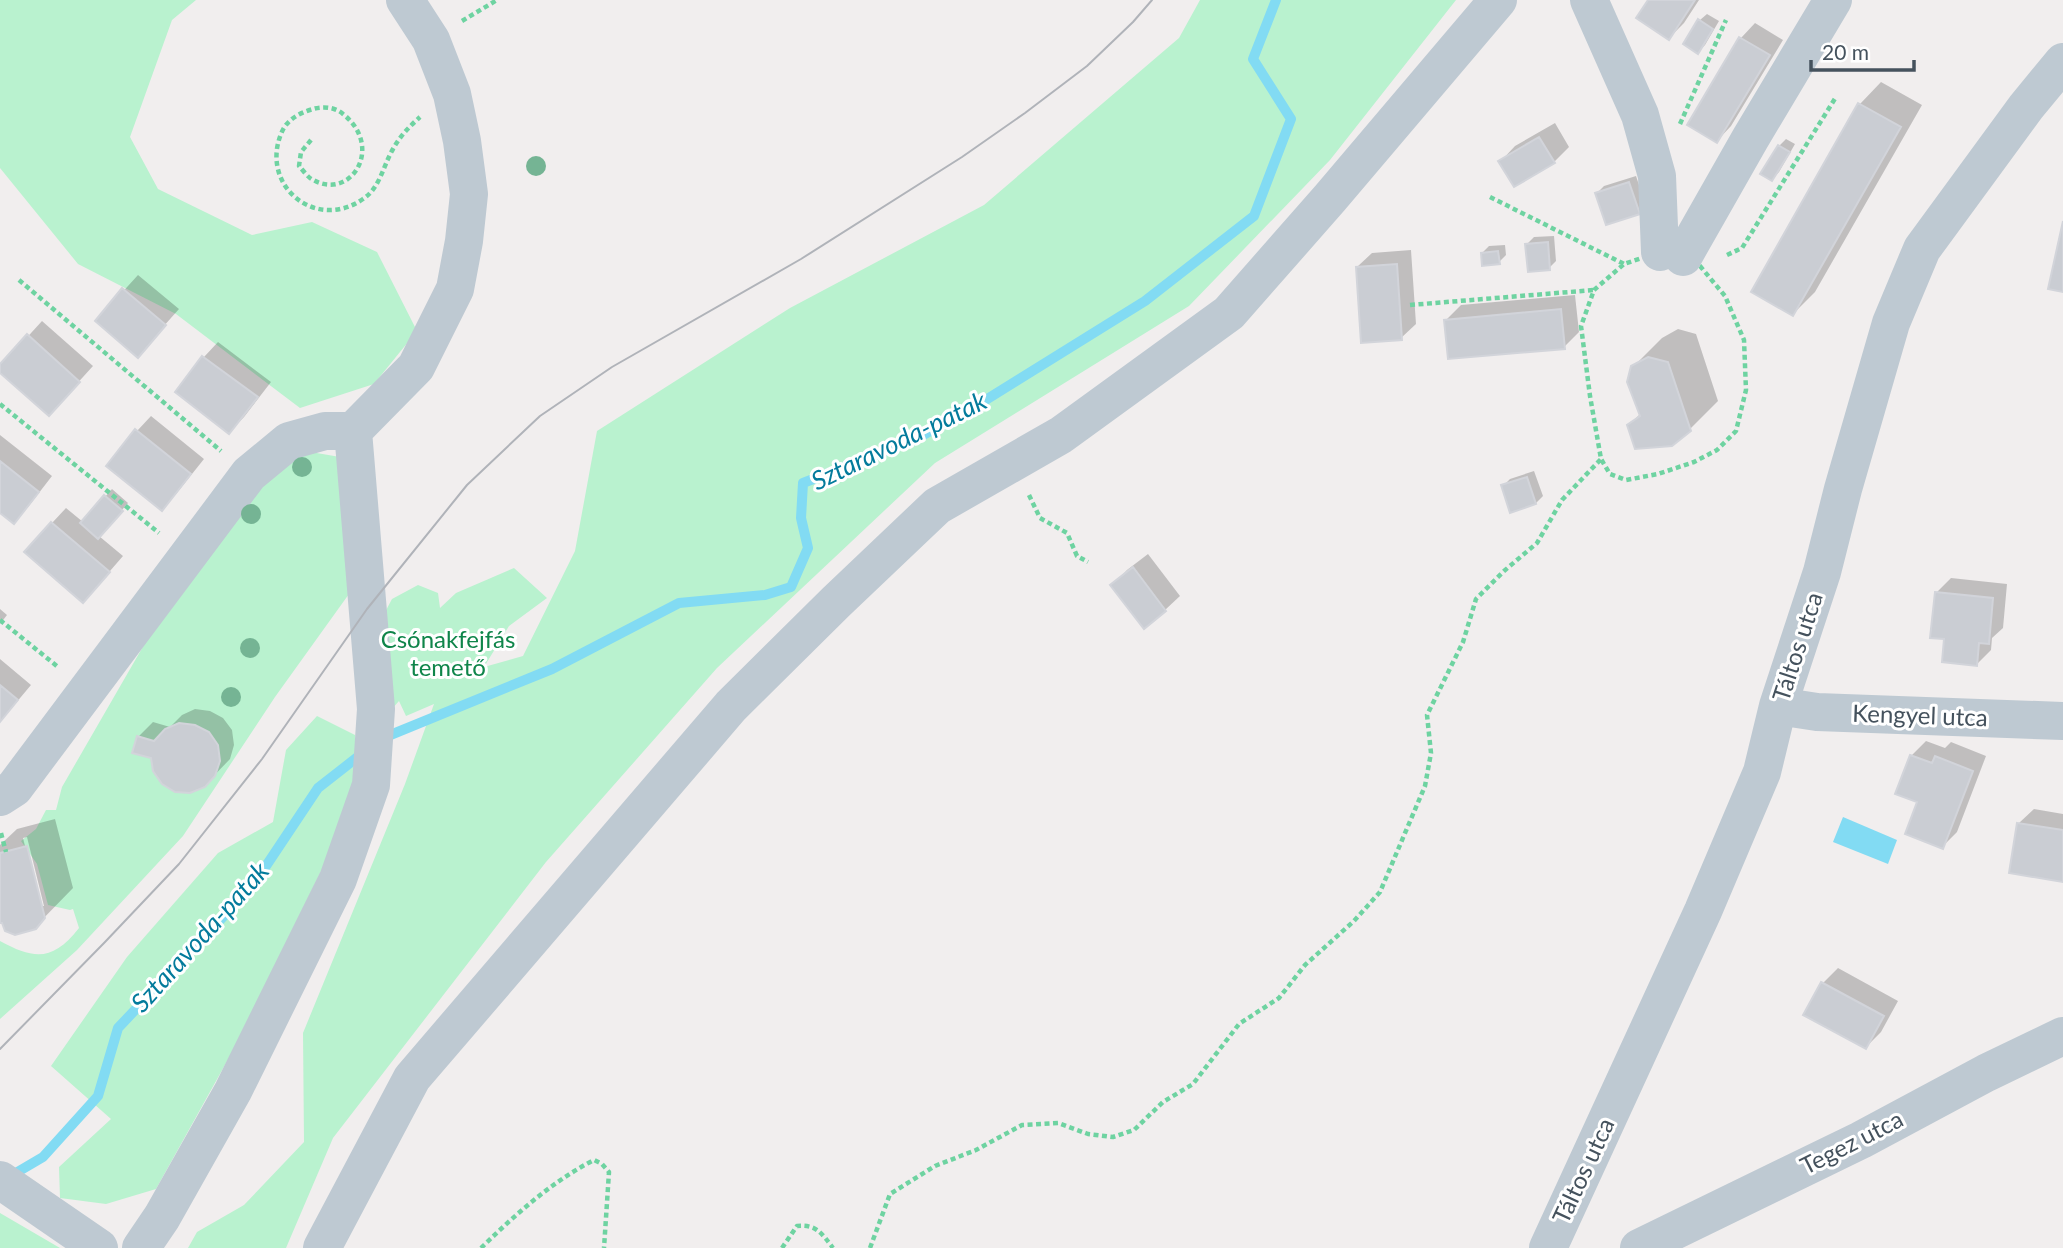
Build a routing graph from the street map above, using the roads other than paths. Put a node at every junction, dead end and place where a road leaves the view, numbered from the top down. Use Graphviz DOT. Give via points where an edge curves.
graph roads {
  1 [pos="405,0"];
  2 [pos="1498,0"];
  3 [pos="1589,0"];
  4 [pos="1833,0"];
  5 [pos="2063,62"];
  6 [pos="353,431"];
  7 [pos="1778,706"];
  8 [pos="2063,721"];
  9 [pos="0,797"];
  10 [pos="2063,1036"];
  11 [pos="15,1189"];
  12 [pos="99,1248"];
  13 [pos="142,1248"];
  14 [pos="322,1248"];
  15 [pos="1548,1248"];
  16 [pos="1639,1248"];
  1 -- 6 [label="street" via="431,40 452,94 469,194 464,241 455,289 416,367"];
  2 -- 14 [label="street" via="1229,313 1061,435 937,506 732,706 412,1078"];
  3 -- 4 [label="street" via="1640,115 1657,176 1689,259 1750,139"];
  5 -- 7 [label="street, Táltos utca" via="1922,249 1891,323 1822,572"];
  6 -- 9 [label="street" via="325,431 289,440 249,474 14,788"];
  6 -- 13 [label="street" via="376,709 370,785 338,879 233,1091"];
  7 -- 8 [label="street, Kengyel utca" via="1817,712"];
  7 -- 15 [label="street, Táltos utca" via="1751,798"];
  10 -- 16 [label="street, Tegez utca"];
  11 -- 12 [label="street"];
}
